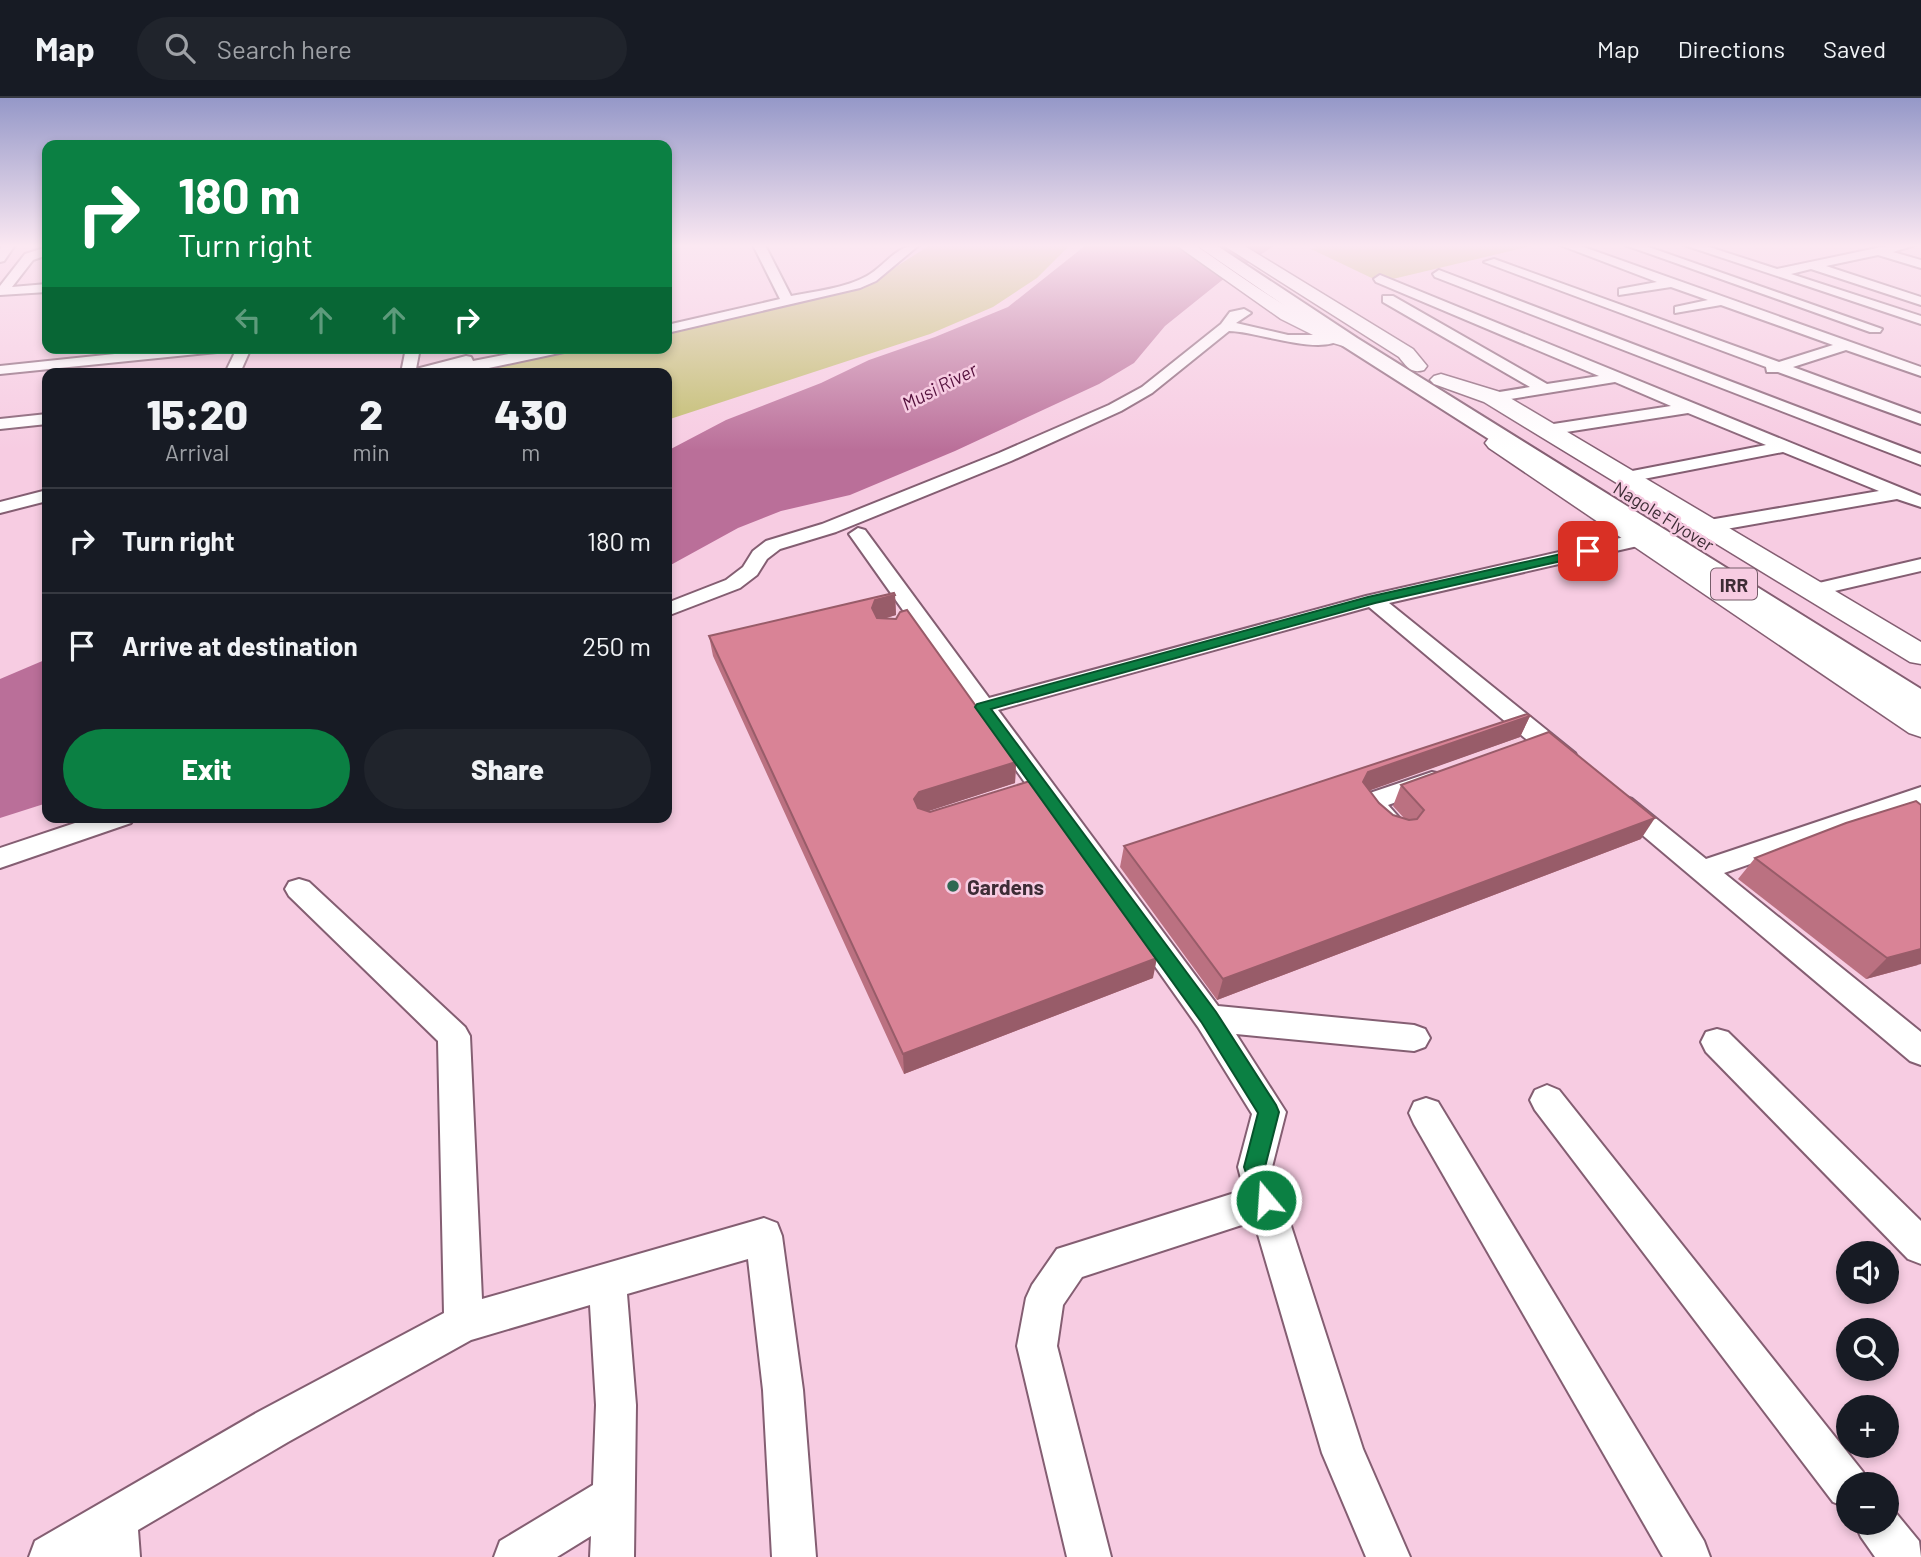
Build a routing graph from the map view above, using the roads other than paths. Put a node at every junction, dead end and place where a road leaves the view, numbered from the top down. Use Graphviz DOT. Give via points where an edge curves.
graph roads {
  1 [pos="704,313"];
  2 [pos="735,313"];
  3 [pos="1244,313"];
  4 [pos="1287,313"];
  5 [pos="1307,313"];
  6 [pos="1326,313"];
  7 [pos="1343,313"];
  8 [pos="1423,313"];
  9 [pos="1464,313"];
  10 [pos="1542,313"];
  11 [pos="1631,313"];
  12 [pos="1756,313"];
  13 [pos="1829,313"];
  14 [pos="1899,313"];
  15 [pos="1460,314"];
  16 [pos="672,320"];
  17 [pos="1920,320"];
  18 [pos="1779,321"];
  19 [pos="672,328"];
  20 [pos="1754,328"];
  21 [pos="1875,329"];
  22 [pos="1222,330"];
  23 [pos="1342,341"];
  24 [pos="1846,346"];
  25 [pos="90,354"];
  26 [pos="111,354"];
  27 [pos="238,354"];
  28 [pos="498,354"];
  29 [pos="531,354"];
  30 [pos="58,357"];
  31 [pos="0,364"];
  32 [pos="1418,366"];
  33 [pos="1778,367"];
  34 [pos="225,368"];
  35 [pos="440,368"];
  36 [pos="470,368"];
  37 [pos="0,370"];
  38 [pos="1921,373"];
  39 [pos="1616,378"];
  40 [pos="1441,380"];
  41 [pos="1898,381"];
  42 [pos="1726,384"];
  43 [pos="1545,389"];
  44 [pos="1492,397"];
  45 [pos="1681,404"];
  46 [pos="1921,419"];
  47 [pos="42,420"];
  48 [pos="0,425"];
  49 [pos="42,427"];
  50 [pos="1489,428"];
  51 [pos="1547,430"];
  52 [pos="0,431"];
  53 [pos="1785,446"];
  54 [pos="1921,460"];
  55 [pos="1628,477"];
  56 [pos="42,485"];
  57 [pos="1899,492"];
  58 [pos="0,496"];
  59 [pos="42,496"];
  60 [pos="1921,502"];
  61 [pos="0,508"];
  62 [pos="1709,526"];
  63 [pos="858,534"];
  64 [pos="1642,539"];
  65 [pos="1921,565"];
  66 [pos="1813,590"];
  67 [pos="1373,600"];
  68 [pos="672,608"];
  69 [pos="1921,655"];
  70 [pos="1916,692"];
  71 [pos="982,707"];
  72 [pos="1921,726"];
  73 [pos="1457,771"];
  74 [pos="1586,775"];
  75 [pos="1607,792"];
  76 [pos="1921,796"];
  77 [pos="104,823"];
  78 [pos="1399,831"];
  79 [pos="0,858"];
  80 [pos="1703,870"];
  81 [pos="299,889"];
  82 [pos="1209,1018"];
  83 [pos="1414,1038"];
  84 [pos="1717,1042"];
  85 [pos="1921,1051"];
  86 [pos="1547,1100"];
  87 [pos="1426,1113"];
  88 [pos="1266,1200"];
  89 [pos="1921,1247"];
  90 [pos="607,1282"];
  91 [pos="464,1323"];
  92 [pos="1836,1472"];
  93 [pos="614,1496"];
  94 [pos="1886,1535"];
  95 [pos="117,1538"];
  96 [pos="51,1557"];
  97 [pos="516,1557"];
  98 [pos="612,1557"];
  99 [pos="794,1557"];
  100 [pos="1089,1557"];
  101 [pos="1388,1557"];
  102 [pos="1688,1557"];
  103 [pos="1903,1557"];
  1 -- 16 [label="street"];
  2 -- 19 [label="street"];
  3 -- 22 [label="street" via="1235,315"];
  4 -- 23 [label="street"];
  5 -- 23 [label="highway, IRR"];
  6 -- 32 [label="highway, IRR"];
  7 -- 32 [label="street" via="1406,353"];
  8 -- 43 [label="street"];
  9 -- 15 [label="street"];
  10 -- 42 [label="street"];
  11 -- 33 [label="street"];
  12 -- 18 [label="street"];
  13 -- 21 [label="street"];
  14 -- 17 [label="street"];
  15 -- 39 [label="street"];
  18 -- 20 [label="street"];
  18 -- 24 [label="street"];
  22 -- 23 [label="street" via="1253,339"];
  22 -- 68 [label="street" via="1147,390 1115,408 829,528 773,545 733,584"];
  23 -- 50 [label="highway, IRR"];
  24 -- 33 [label="street"];
  24 -- 38 [label="street"];
  25 -- 30 [label="street"];
  26 -- 30 [label="street"];
  27 -- 34 [label="street"];
  28 -- 35 [label="street"];
  29 -- 36 [label="street"];
  30 -- 31 [label="street"];
  30 -- 37 [label="street"];
  32 -- 40 [label="highway, IRR"];
  33 -- 42 [label="street"];
  33 -- 46 [label="street"];
  38 -- 41 [label="street"];
  39 -- 43 [label="street"];
  39 -- 45 [label="street"];
  40 -- 44 [label="street"];
  40 -- 70 [label="highway, Nagole Flyover / IRR"];
  42 -- 45 [label="street"];
  42 -- 54 [label="street"];
  43 -- 44 [label="street"];
  44 -- 51 [label="street"];
  45 -- 51 [label="street"];
  45 -- 53 [label="street"];
  47 -- 48 [label="street"];
  49 -- 52 [label="street"];
  50 -- 64 [label="street" via="1494,441"];
  50 -- 70 [label="highway, Nagole Flyover / IRR"];
  51 -- 55 [label="street"];
  53 -- 55 [label="street"];
  53 -- 57 [label="street"];
  55 -- 62 [label="street"];
  56 -- 58 [label="street"];
  57 -- 60 [label="street"];
  57 -- 62 [label="street"];
  59 -- 61 [label="street"];
  62 -- 66 [label="street"];
  63 -- 71 [label="street" via="905,621"];
  64 -- 67 [label="street"];
  64 -- 72 [label="street"];
  65 -- 66 [label="street"];
  66 -- 69 [label="street"];
  67 -- 71 [label="street"];
  67 -- 74 [label="street" via="1530,744"];
  71 -- 82 [label="street" via="991,734 1031,790"];
  73 -- 78 [label="street" via="1370,802"];
  75 -- 80 [label="street"];
  76 -- 80 [label="street"];
  77 -- 79 [label="street"];
  80 -- 85 [label="street"];
  81 -- 91 [label="street" via="454,1036"];
  82 -- 83 [label="street"];
  82 -- 88 [label="street" via="1269,1112 1255,1167"];
  84 -- 89 [label="street"];
  86 -- 92 [label="street"];
  87 -- 102 [label="street"];
  88 -- 100 [label="street" via="1070,1262 1045,1298 1037,1346"];
  88 -- 101 [label="street" via="1343,1453"];
  90 -- 91 [label="street"];
  90 -- 93 [label="street" via="616,1405"];
  90 -- 99 [label="street" via="764,1236 783,1390"];
  91 -- 95 [label="street" via="273,1427"];
  93 -- 97 [label="street"];
  93 -- 98 [label="street"];
  94 -- 103 [label="street"];
  95 -- 96 [label="street"];
}
